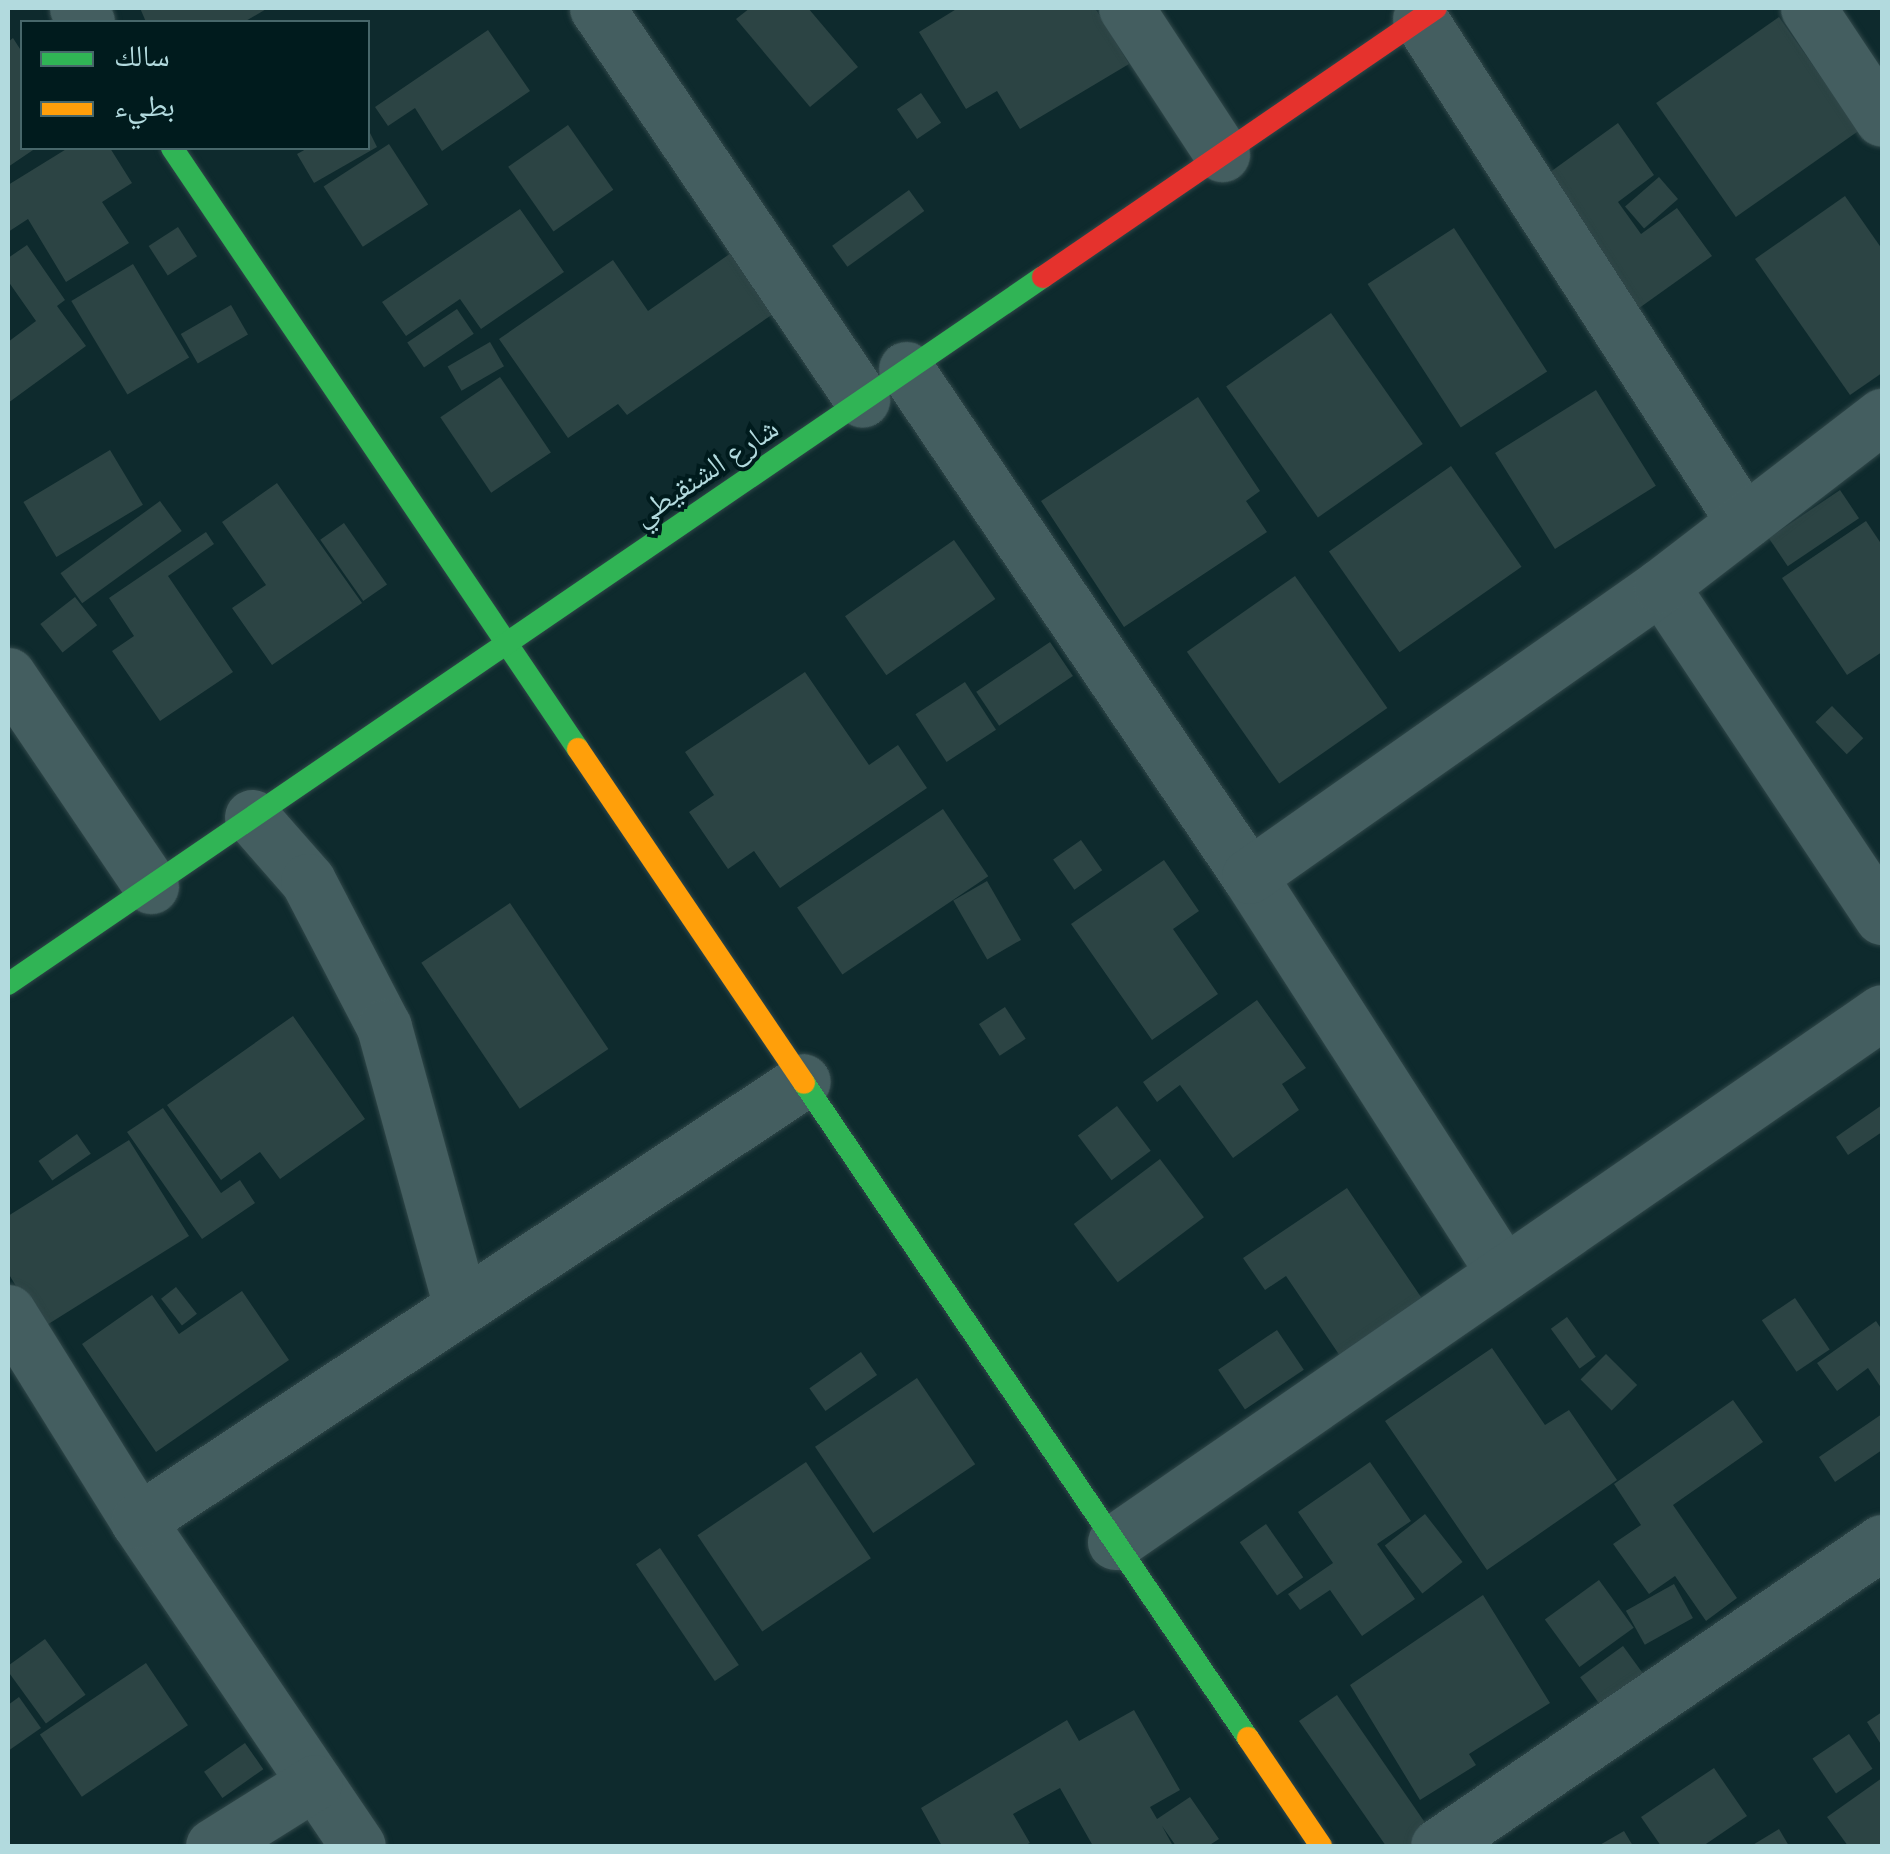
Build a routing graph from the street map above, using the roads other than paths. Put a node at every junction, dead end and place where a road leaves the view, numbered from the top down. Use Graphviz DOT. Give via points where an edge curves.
graph roads {
  1 [pos="597,8"];
  2 [pos="1126,8"];
  3 [pos="1808,8"];
  4 [pos="1428,13"];
  5 [pos="1882,119"];
  6 [pos="173,150"];
  7 [pos="1222,154"];
  8 [pos="906,369"];
  9 [pos="862,400"];
  10 [pos="1882,416"];
  11 [pos="1744,522"];
  12 [pos="1661,586"];
  13 [pos="506,642"];
  14 [pos="8,675"];
  15 [pos="252,816"];
  16 [pos="1249,876"];
  17 [pos="150,886"];
  18 [pos="1882,917"];
  19 [pos="8,984"];
  20 [pos="1882,1012"];
  21 [pos="803,1081"];
  22 [pos="1504,1273"];
  23 [pos="461,1308"];
  24 [pos="8,1312"];
  25 [pos="138,1520"];
  26 [pos="1115,1542"];
  27 [pos="1882,1542"];
  28 [pos="314,1782"];
  29 [pos="213,1846"];
  30 [pos="358,1846"];
  31 [pos="1322,1846"];
  32 [pos="1438,1846"];
  1 -- 9 [label="street"];
  2 -- 7 [label="street"];
  3 -- 5 [label="street"];
  4 -- 7 [label="street, شارع الشنقيطي"];
  4 -- 11 [label="street"];
  6 -- 13 [label="street"];
  7 -- 8 [label="street, شارع الشنقيطي"];
  8 -- 9 [label="street, شارع الشنقيطي"];
  8 -- 16 [label="street"];
  9 -- 13 [label="street, شارع الشنقيطي"];
  10 -- 11 [label="street"];
  11 -- 12 [label="street"];
  12 -- 16 [label="street"];
  12 -- 18 [label="street"];
  13 -- 15 [label="street, شارع الشنقيطي"];
  13 -- 21 [label="street"];
  14 -- 17 [label="street"];
  15 -- 17 [label="street, شارع الشنقيطي"];
  15 -- 23 [label="street" via="308,881 384,1027"];
  16 -- 22 [label="street"];
  17 -- 19 [label="street, شارع الشنقيطي"];
  20 -- 22 [label="street"];
  21 -- 23 [label="street"];
  21 -- 26 [label="street"];
  22 -- 26 [label="street"];
  23 -- 25 [label="street"];
  24 -- 25 [label="street"];
  25 -- 28 [label="street"];
  26 -- 31 [label="street"];
  27 -- 32 [label="street"];
  28 -- 29 [label="street"];
  28 -- 30 [label="street"];
}
